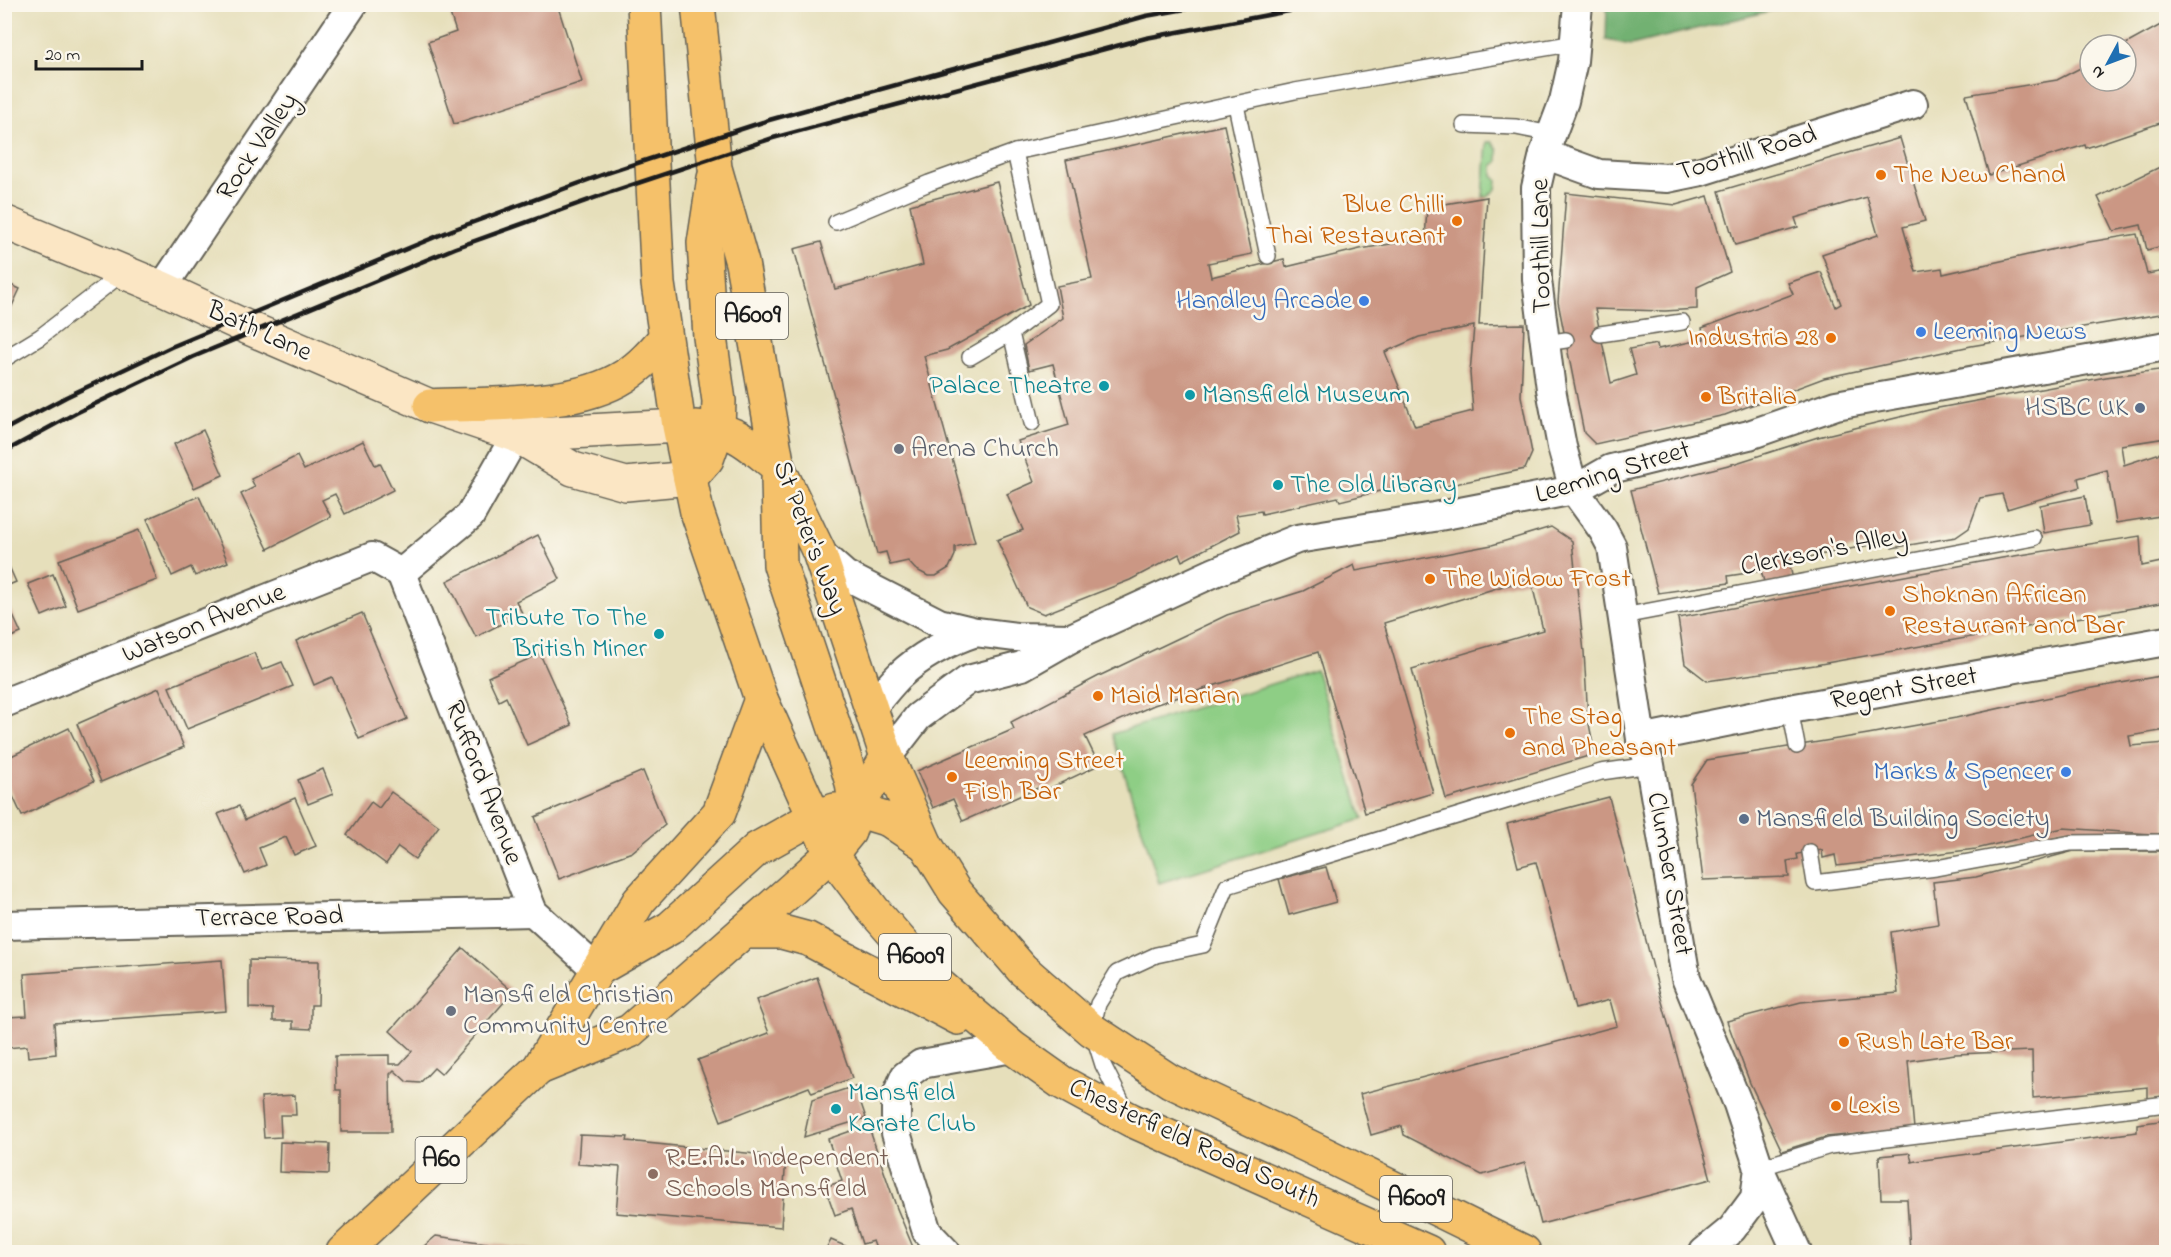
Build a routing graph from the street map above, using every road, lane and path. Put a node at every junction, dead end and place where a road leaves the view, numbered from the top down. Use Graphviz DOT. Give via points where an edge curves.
graph roads {
  1 [pos="353,4"];
  2 [pos="644,4"];
  3 [pos="698,4"];
  4 [pos="1578,4"];
  5 [pos="1575,43"];
  6 [pos="1913,104"];
  7 [pos="1236,105"];
  8 [pos="1464,125"];
  9 [pos="1548,144"];
  10 [pos="1015,152"];
  11 [pos="715,168"];
  12 [pos="4,222"];
  13 [pos="836,222"];
  14 [pos="1268,256"];
  15 [pos="124,272"];
  16 [pos="162,288"];
  17 [pos="1682,322"];
  18 [pos="1011,333"];
  19 [pos="1600,334"];
  20 [pos="665,338"];
  21 [pos="2166,346"];
  22 [pos="970,357"];
  23 [pos="4,359"];
  24 [pos="430,406"];
  25 [pos="1032,423"];
  26 [pos="679,426"];
  27 [pos="718,428"];
  28 [pos="516,435"];
  29 [pos="778,467"];
  30 [pos="690,478"];
  31 [pos="1574,490"];
  32 [pos="2034,538"];
  33 [pos="819,552"];
  34 [pos="401,573"];
  35 [pos="1623,616"];
  36 [pos="976,632"];
  37 [pos="1071,638"];
  38 [pos="2166,641"];
  39 [pos="761,699"];
  40 [pos="4,703"];
  41 [pos="871,708"];
  42 [pos="1790,709"];
  43 [pos="1797,746"];
  44 [pos="1646,752"];
  45 [pos="843,753"];
  46 [pos="887,757"];
  47 [pos="856,810"];
  48 [pos="814,817"];
  49 [pos="2165,842"];
  50 [pos="926,845"];
  51 [pos="1810,852"];
  52 [pos="831,854"];
  53 [pos="945,877"];
  54 [pos="533,912"];
  55 [pos="4,925"];
  56 [pos="743,932"];
  57 [pos="597,970"];
  58 [pos="1092,1030"];
  59 [pos="1013,1048"];
  60 [pos="539,1068"];
  61 [pos="2166,1104"];
  62 [pos="1131,1120"];
  63 [pos="1759,1168"];
  64 [pos="343,1252"];
  65 [pos="946,1252"];
  66 [pos="1428,1252"];
  67 [pos="1524,1252"];
  68 [pos="1704,1252"];
  69 [pos="1797,1252"];
  1 -- 16 [label="street, Rock Valley"];
  2 -- 20 [label="highway, A6009" via="658,284"];
  3 -- 11 [label="highway, St Peter's Way / A6009"];
  4 -- 5 [label="street, Toothill Lane"];
  5 -- 7 [label="lane" via="1295,91"];
  5 -- 9 [label="street, Toothill Lane" via="1563,101"];
  6 -- 9 [label="street, Toothill Road" via="1701,171 1667,178 1599,174"];
  7 -- 10 [label="lane"];
  7 -- 14 [label="lane"];
  8 -- 9 [label="lane" via="1516,126"];
  9 -- 31 [label="street, Toothill Lane" via="1536,188 1537,269 1555,342 1551,389"];
  10 -- 13 [label="lane"];
  10 -- 18 [label="lane" via="1049,304"];
  11 -- 27 [label="highway" via="704,243 719,400"];
  11 -- 29 [label="highway, St Peter's Way / A6009" via="742,263"];
  12 -- 15 [label="main road, Bath Lane"];
  15 -- 16 [label="main road, Bath Lane"];
  15 -- 23 [label="lane" via="40,337"];
  16 -- 24 [label="main road, Bath Lane"];
  17 -- 19 [label="lane"];
  18 -- 22 [label="lane"];
  18 -- 25 [label="lane"];
  20 -- 24 [label="highway" via="647,359 610,384 553,401"];
  20 -- 26 [label="highway, A6009"];
  21 -- 31 [label="street, Leeming Street" via="1836,405 1749,435 1611,469"];
  24 -- 28 [label="main road, Bath Lane"];
  26 -- 27 [label="highway"];
  26 -- 28 [label="main road, Bath Lane"];
  26 -- 30 [label="highway, A6009"];
  27 -- 29 [label="highway" via="737,436"];
  27 -- 30 [label="highway" via="707,459"];
  28 -- 30 [label="main road, Bath Lane" via="573,469 626,484"];
  28 -- 34 [label="street" via="470,516"];
  29 -- 33 [label="highway, St Peter's Way / A6009"];
  29 -- 45 [label="highway" via="780,564"];
  30 -- 39 [label="highway, A6009" via="701,527"];
  31 -- 35 [label="street, Clumber Street" via="1612,547"];
  31 -- 37 [label="street, Leeming Street" via="1297,539"];
  32 -- 35 [label="lane, Clerkson's Alley"];
  33 -- 36 [label="street, Leeming Street" via="845,575 904,606 939,622"];
  33 -- 41 [label="highway, St Peter's Way / A6009"];
  34 -- 40 [label="street, Watson Avenue" via="372,557"];
  34 -- 54 [label="street, Rufford Avenue"];
  35 -- 44 [label="street, Clumber Street"];
  36 -- 37 [label="street, Leeming Street"];
  36 -- 41 [label="street, Leeming Street" via="953,640 920,660 900,675"];
  37 -- 46 [label="street, Leeming Street" via="1022,666 968,680 918,717"];
  38 -- 42 [label="street, Regent Street"];
  39 -- 48 [label="highway, A6009"];
  39 -- 57 [label="highway" via="718,813 639,901"];
  41 -- 45 [label="highway"];
  41 -- 46 [label="highway, St Peter's Way / A6009"];
  42 -- 43 [label="lane"];
  42 -- 44 [label="street, Regent Street"];
  44 -- 58 [label="lane" via="1601,772 1227,886 1203,945 1156,955 1117,973 1098,1004"];
  44 -- 63 [label="street, Clumber Street" via="1686,978 1738,1104"];
  45 -- 47 [label="highway"];
  45 -- 48 [label="highway"];
  46 -- 47 [label="highway"];
  46 -- 50 [label="highway, St Peter's Way / A6009"];
  47 -- 48 [label="highway" via="835,810"];
  47 -- 50 [label="highway" via="889,820"];
  47 -- 52 [label="highway" via="849,832"];
  48 -- 52 [label="highway, A6009"];
  48 -- 57 [label="highway, A60" via="757,849 670,928"];
  49 -- 51 [label="lane" via="2072,843 1936,868 1815,883"];
  50 -- 53 [label="highway, St Peter's Way / A6009"];
  52 -- 56 [label="highway, A60"];
  52 -- 59 [label="highway, Chesterfield Road South / A6009" via="874,911 938,984"];
  53 -- 58 [label="highway, Chesterfield Road South / A6009" via="1022,969"];
  54 -- 55 [label="street, Terrace Road"];
  54 -- 57 [label="street, Rufford Avenue"];
  56 -- 59 [label="highway" via="782,932 812,940"];
  56 -- 60 [label="highway, A60" via="630,1031"];
  57 -- 60 [label="highway, A60"];
  58 -- 62 [label="lane" via="1103,1065"];
  58 -- 67 [label="highway, Chesterfield Road South / A6009" via="1170,1081"];
  59 -- 62 [label="highway, Chesterfield Road South / A6009" via="1061,1082"];
  59 -- 65 [label="street" via="921,1064 905,1076 896,1097 896,1133 927,1232"];
  60 -- 64 [label="highway, A60"];
  61 -- 63 [label="lane" via="1830,1146"];
  62 -- 66 [label="highway, Chesterfield Road South / A6009"];
  63 -- 68 [label="street" via="1755,1198 1732,1229"];
  63 -- 69 [label="street, Clumber Street"];
}
